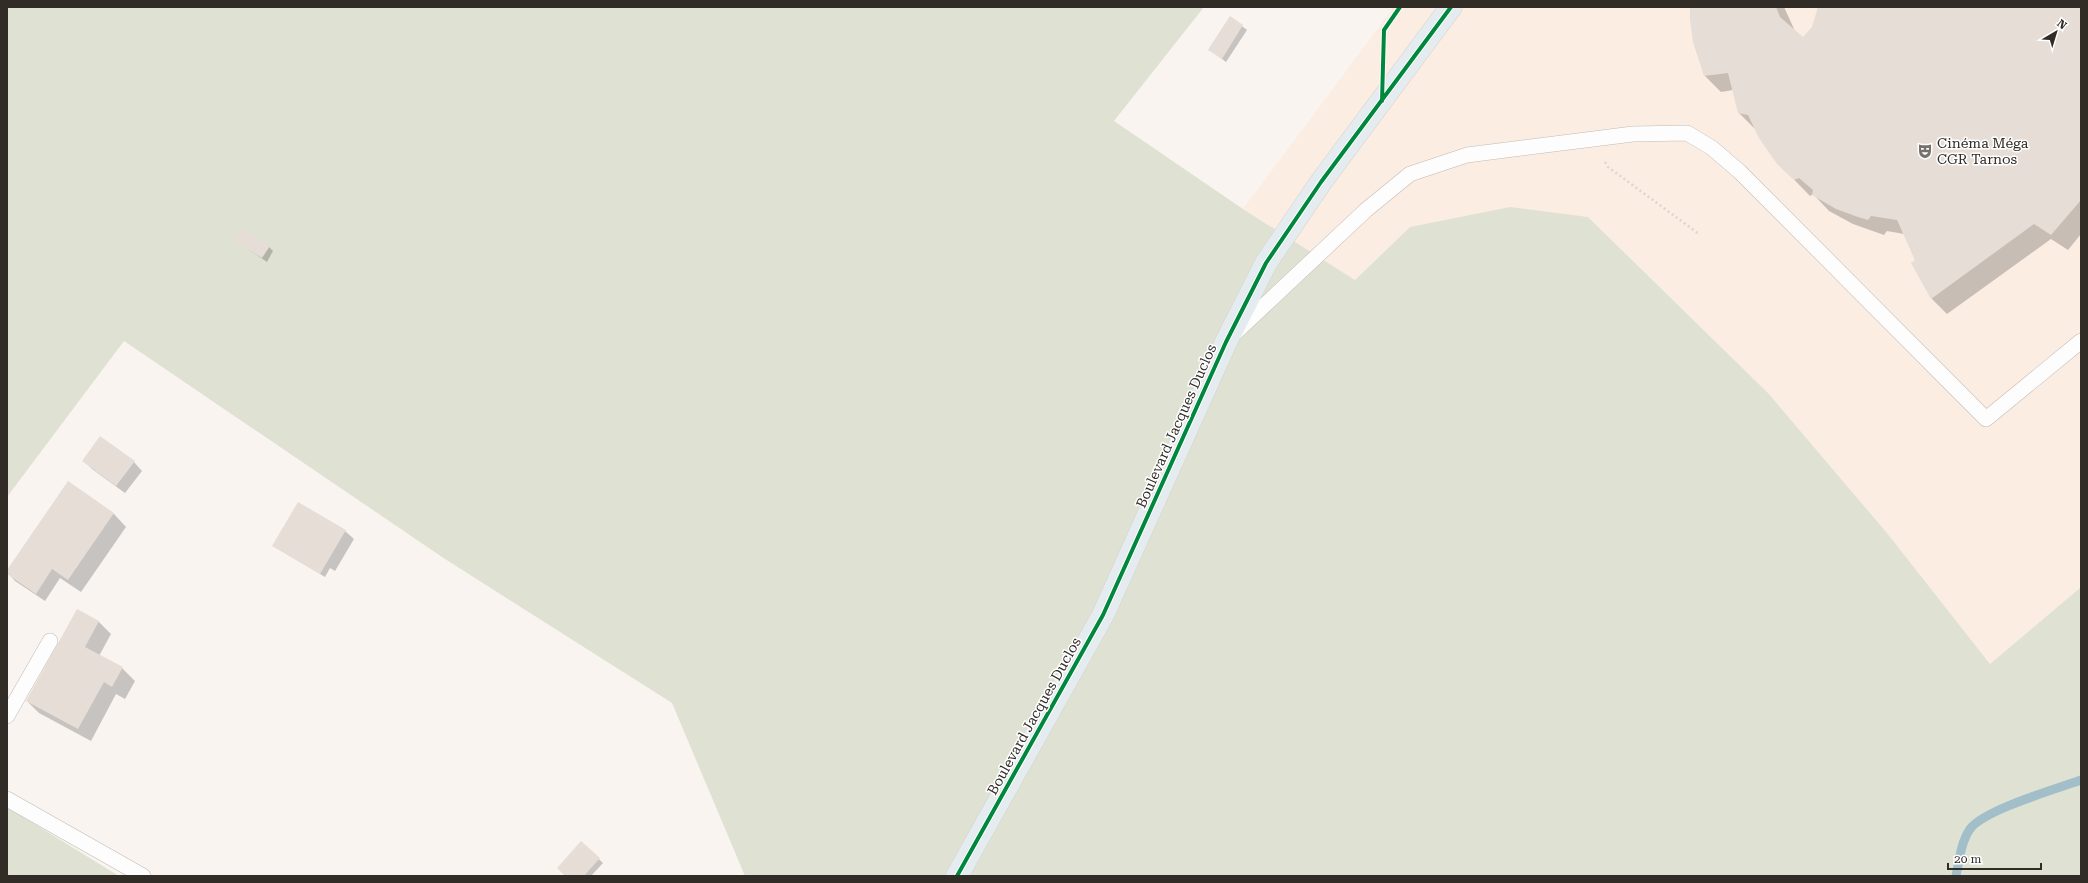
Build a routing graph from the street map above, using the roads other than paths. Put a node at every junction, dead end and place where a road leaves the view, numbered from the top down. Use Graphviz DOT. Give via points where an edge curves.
graph roads {
  1 [pos="1451,7"];
  2 [pos="2081,341"];
  3 [pos="1226,342"];
  4 [pos="50,641"];
  5 [pos="7,716"];
  6 [pos="7,799"];
  7 [pos="144,876"];
  8 [pos="957,876"];
  1 -- 3 [label="main road, Boulevard Jacques Duclos" via="1321,182 1266,264"];
  2 -- 3 [label="lane" via="1986,419 1740,172 1712,148 1687,133 1633,134 1467,155 1410,174 1366,210"];
  3 -- 8 [label="main road, Boulevard Jacques Duclos" via="1104,615"];
  4 -- 5 [label="lane"];
  6 -- 7 [label="lane"];
}
